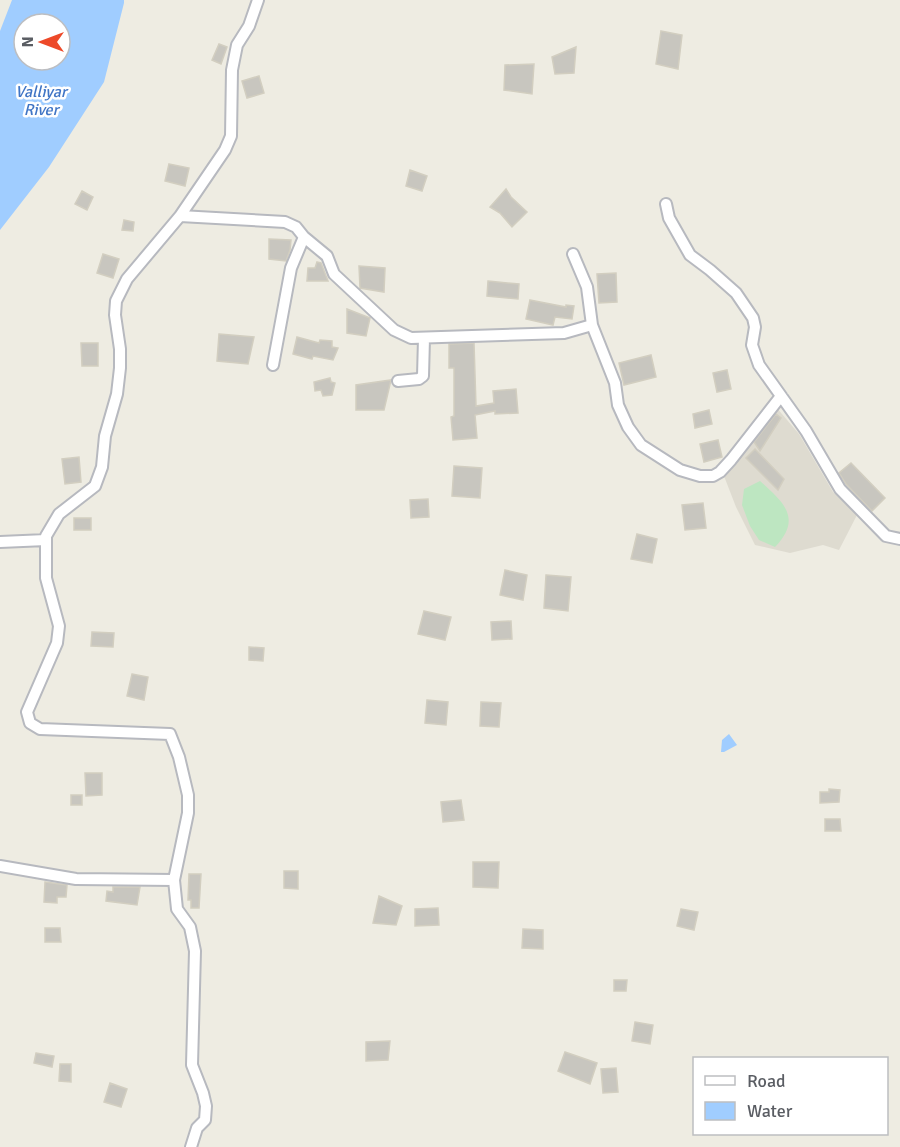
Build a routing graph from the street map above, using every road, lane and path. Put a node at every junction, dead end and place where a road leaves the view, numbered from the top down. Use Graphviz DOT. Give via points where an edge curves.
graph roads {
  1 [pos="258,0"];
  2 [pos="666,204"];
  3 [pos="180,216"];
  4 [pos="304,237"];
  5 [pos="573,254"];
  6 [pos="592,325"];
  7 [pos="424,338"];
  8 [pos="273,365"];
  9 [pos="398,381"];
  10 [pos="781,396"];
  11 [pos="900,539"];
  12 [pos="46,540"];
  13 [pos="0,542"];
  14 [pos="0,867"];
  15 [pos="174,880"];
  16 [pos="191,1147"];
  1 -- 3 [label="street" via="237,45 232,70 231,136"];
  2 -- 10 [label="street" via="669,218 690,255 736,293 753,318 752,345 759,365"];
  3 -- 4 [label="street" via="285,222"];
  3 -- 12 [label="street" via="127,279 116,301 120,369 102,467 95,486 59,514"];
  4 -- 7 [label="street" via="327,256 334,274 394,330 411,338"];
  4 -- 8 [label="street" via="291,268"];
  5 -- 6 [label="street" via="587,287"];
  6 -- 7 [label="street" via="554,334"];
  6 -- 10 [label="street" via="628,428 641,445 681,470 700,476 720,472"];
  7 -- 9 [label="street" via="423,376"];
  10 -- 11 [label="street" via="840,489 886,536"];
  12 -- 13 [label="street"];
  12 -- 15 [label="street" via="46,578 59,626 57,643 27,712 30,723 40,729 170,734 188,795"];
  14 -- 15 [label="street" via="76,879"];
  15 -- 16 [label="street" via="177,909 190,927 195,951 192,1065 206,1106 205,1120 197,1128"];
}
